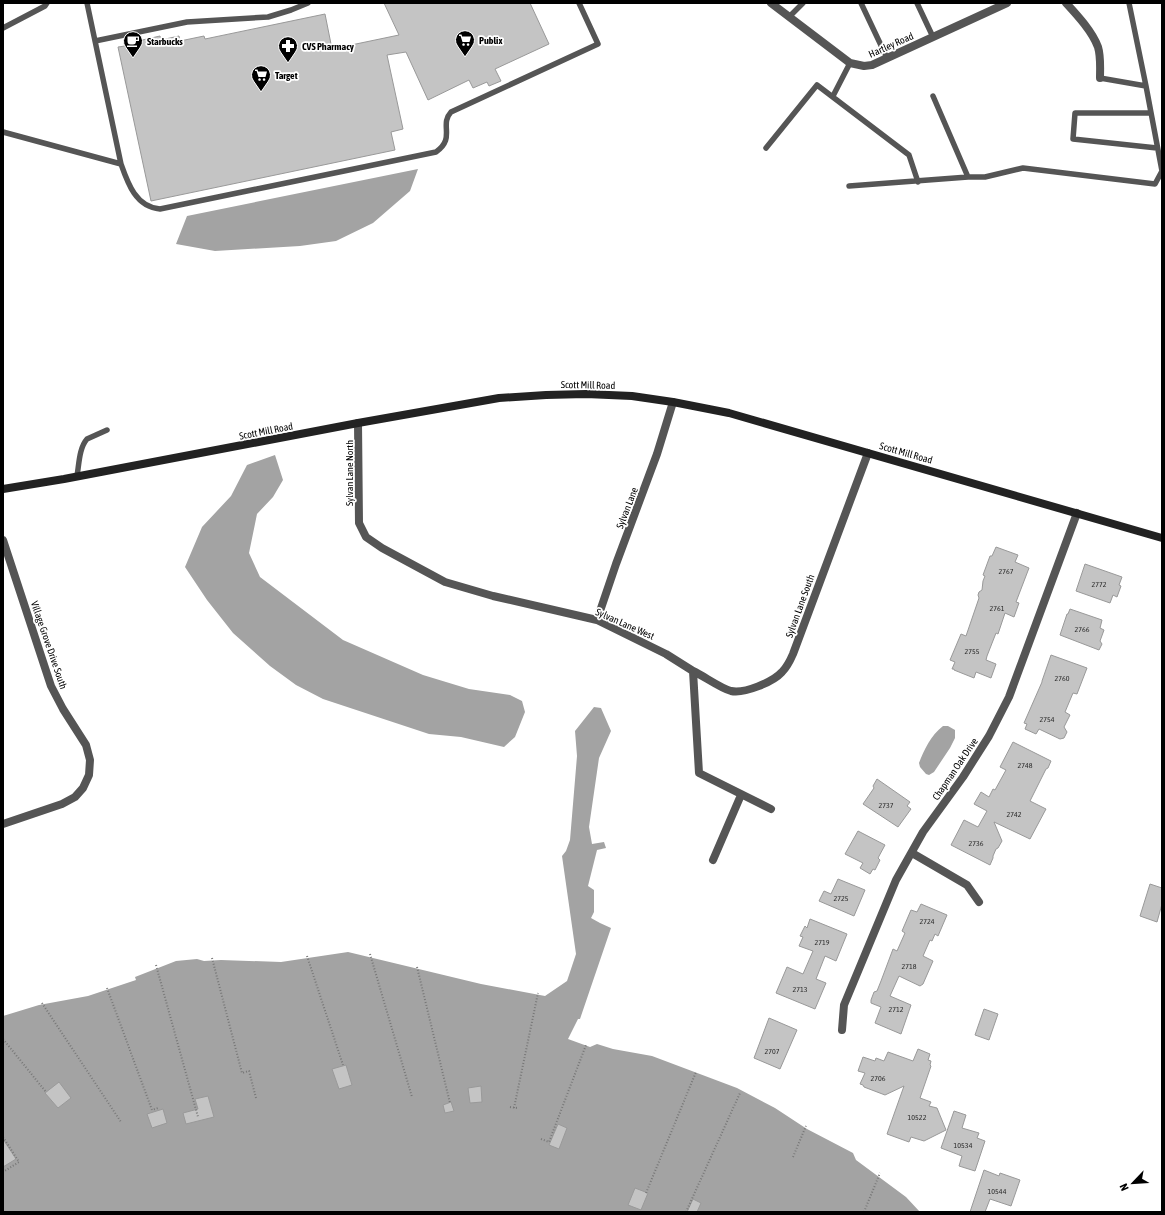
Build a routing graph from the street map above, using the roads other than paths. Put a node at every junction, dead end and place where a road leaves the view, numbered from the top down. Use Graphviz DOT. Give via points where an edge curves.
graph roads {
  1 [pos="47,3"];
  2 [pos="87,3"];
  3 [pos="308,3"];
  4 [pos="579,3"];
  5 [pos="771,3"];
  6 [pos="803,3"];
  7 [pos="861,3"];
  8 [pos="917,3"];
  9 [pos="1007,3"];
  10 [pos="1066,3"];
  11 [pos="1129,3"];
  12 [pos="995,5"];
  13 [pos="789,17"];
  14 [pos="3,28"];
  15 [pos="933,37"];
  16 [pos="95,41"];
  17 [pos="887,58"];
  18 [pos="850,63"];
  19 [pos="1100,78"];
  20 [pos="1146,86"];
  21 [pos="833,96"];
  22 [pos="933,96"];
  23 [pos="1150,113"];
  24 [pos="3,132"];
  25 [pos="766,148"];
  26 [pos="1157,148"];
  27 [pos="121,164"];
  28 [pos="968,177"];
  29 [pos="918,182"];
  30 [pos="850,186"];
  31 [pos="673,402"];
  32 [pos="358,423"];
  33 [pos="107,430"];
  34 [pos="868,453"];
  35 [pos="77,476"];
  36 [pos="3,489"];
  37 [pos="1077,513"];
  38 [pos="359,523"];
  39 [pos="1162,538"];
  40 [pos="3,540"];
  41 [pos="597,620"];
  42 [pos="693,671"];
  43 [pos="742,795"];
  44 [pos="771,809"];
  45 [pos="3,824"];
  46 [pos="912,853"];
  47 [pos="713,860"];
  48 [pos="979,902"];
  49 [pos="842,1030"];
  1 -- 14 [label="lane"];
  2 -- 16 [label="lane"];
  3 -- 16 [label="lane" via="268,17 187,22"];
  4 -- 27 [label="lane" via="598,44 451,112 446,121 446,140 436,152 160,209 149,207 137,197"];
  5 -- 13 [label="street"];
  6 -- 13 [label="lane"];
  7 -- 17 [label="lane"];
  8 -- 15 [label="lane"];
  9 -- 12 [label="street, Hartley Road"];
  10 -- 19 [label="street" via="1081,19 1098,46"];
  11 -- 20 [label="lane"];
  12 -- 15 [label="street, Hartley Road"];
  13 -- 18 [label="street"];
  15 -- 17 [label="street, Hartley Road"];
  16 -- 27 [label="lane"];
  17 -- 18 [label="street, Hartley Road" via="872,65"];
  18 -- 21 [label="lane"];
  19 -- 20 [label="lane"];
  20 -- 23 [label="lane"];
  21 -- 25 [label="lane" via="818,85"];
  21 -- 29 [label="lane" via="909,155"];
  22 -- 28 [label="lane"];
  23 -- 26 [label="lane"];
  23 -- 26 [label="lane" via="1075,114 1073,138"];
  24 -- 27 [label="lane"];
  26 -- 28 [label="lane" via="1162,171 1155,184 1023,168 985,177"];
  28 -- 29 [label="lane"];
  29 -- 30 [label="lane"];
  31 -- 32 [label="street, Scott Mill Road" via="632,396 586,394 506,397"];
  31 -- 34 [label="street, Scott Mill Road" via="729,413"];
  31 -- 41 [label="street, Sylvan Lane" via="658,454"];
  32 -- 35 [label="street, Scott Mill Road"];
  32 -- 38 [label="street, Sylvan Lane North"];
  33 -- 35 [label="lane" via="85,441"];
  34 -- 37 [label="street, Scott Mill Road"];
  34 -- 42 [label="street, Sylvan Lane South" via="793,654 781,674 744,691 732,691"];
  35 -- 36 [label="street, Scott Mill Road"];
  37 -- 39 [label="street, Scott Mill Road"];
  37 -- 46 [label="street, Chapman Oak Drive" via="1009,697 989,736 923,832"];
  38 -- 41 [label="street, Sylvan Lane West" via="366,537 444,582"];
  40 -- 45 [label="street, Village Grove Drive South" via="51,686 86,745 90,760 89,775 75,797"];
  41 -- 42 [label="street, Sylvan Lane West" via="666,654"];
  42 -- 43 [label="street" via="699,773"];
  43 -- 44 [label="street"];
  43 -- 47 [label="street"];
  46 -- 48 [label="street" via="967,885"];
  46 -- 49 [label="street, Chapman Oak Drive" via="896,880 844,1005"];
}
